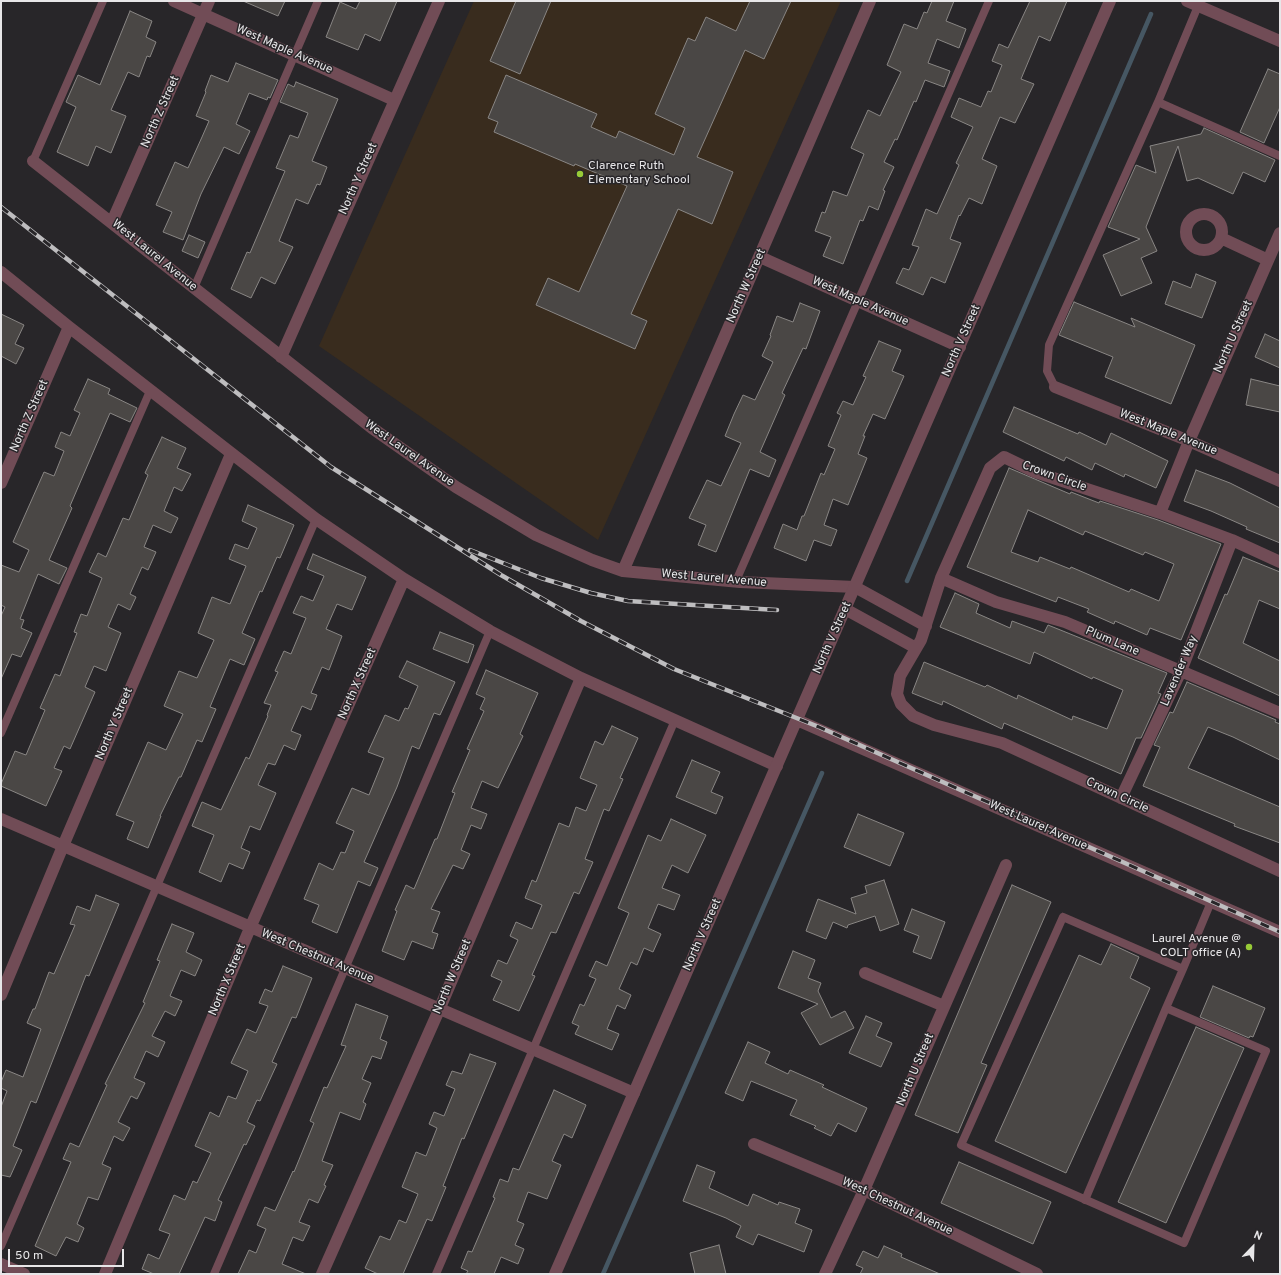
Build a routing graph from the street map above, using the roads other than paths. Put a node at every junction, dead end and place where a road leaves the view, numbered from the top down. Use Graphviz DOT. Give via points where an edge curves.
graph roads {
  1 [pos="103,1"];
  2 [pos="174,1"];
  3 [pos="209,1"];
  4 [pos="318,1"];
  5 [pos="438,1"];
  6 [pos="870,1"];
  7 [pos="989,1"];
  8 [pos="1110,1"];
  9 [pos="1193,3"];
  10 [pos="204,14"];
  11 [pos="1280,41"];
  12 [pos="295,55"];
  13 [pos="394,100"];
  14 [pos="1158,102"];
  15 [pos="1280,156"];
  16 [pos="33,162"];
  17 [pos="112,222"];
  18 [pos="1280,233"];
  19 [pos="1221,238"];
  20 [pos="760,257"];
  21 [pos="1268,260"];
  22 [pos="1,272"];
  23 [pos="194,288"];
  24 [pos="859,302"];
  25 [pos="69,327"];
  26 [pos="960,347"];
  27 [pos="281,357"];
  28 [pos="1054,387"];
  29 [pos="150,390"];
  30 [pos="1189,441"];
  31 [pos="231,454"];
  32 [pos="1280,481"];
  33 [pos="1,483"];
  34 [pos="1160,513"];
  35 [pos="316,519"];
  36 [pos="1232,540"];
  37 [pos="1280,562"];
  38 [pos="623,571"];
  39 [pos="941,578"];
  40 [pos="404,579"];
  41 [pos="736,581"];
  42 [pos="855,587"];
  43 [pos="845,609"];
  44 [pos="926,626"];
  45 [pos="490,631"];
  46 [pos="916,648"];
  47 [pos="1181,671"];
  48 [pos="581,678"];
  49 [pos="1280,713"];
  50 [pos="674,720"];
  51 [pos="797,720"];
  52 [pos="1,733"];
  53 [pos="777,766"];
  54 [pos="1121,798"];
  55 [pos="1,819"];
  56 [pos="63,846"];
  57 [pos="1006,865"];
  58 [pos="1280,871"];
  59 [pos="157,888"];
  60 [pos="1211,902"];
  61 [pos="250,928"];
  62 [pos="1280,932"];
  63 [pos="344,969"];
  64 [pos="1183,969"];
  65 [pos="865,972"];
  66 [pos="1,995"];
  67 [pos="944,1006"];
  68 [pos="1166,1008"];
  69 [pos="439,1010"];
  70 [pos="534,1050"];
  71 [pos="634,1094"];
  72 [pos="754,1144"];
  73 [pos="864,1190"];
  74 [pos="1085,1200"];
  75 [pos="1,1246"];
  76 [pos="1,1264"];
  77 [pos="24,1274"];
  78 [pos="104,1274"];
  79 [pos="214,1274"];
  80 [pos="322,1274"];
  81 [pos="436,1274"];
  82 [pos="555,1274"];
  83 [pos="825,1274"];
  84 [pos="1037,1274"];
  1 -- 16 [label="lane"];
  2 -- 10 [label="street, West Maple Avenue"];
  3 -- 10 [label="street, North Z Street"];
  4 -- 12 [label="lane"];
  5 -- 13 [label="street, North Y Street"];
  6 -- 20 [label="street, North W Street"];
  7 -- 24 [label="lane"];
  8 -- 26 [label="street, North V Street"];
  9 -- 11 [label="street"];
  9 -- 14 [label="lane"];
  10 -- 12 [label="street, West Maple Avenue"];
  10 -- 17 [label="street, North Z Street"];
  12 -- 13 [label="street, West Maple Avenue"];
  12 -- 23 [label="lane"];
  13 -- 27 [label="street, North Y Street"];
  14 -- 15 [label="lane"];
  14 -- 28 [label="lane" via="1049,345 1047,371"];
  16 -- 17 [label="street, West Laurel Avenue"];
  17 -- 23 [label="street, West Laurel Avenue"];
  18 -- 21 [label="street, North U Street"];
  19 -- 21 [label="street"];
  20 -- 24 [label="street, West Maple Avenue"];
  20 -- 38 [label="street, North W Street"];
  21 -- 30 [label="street, North U Street"];
  22 -- 25 [label="street"];
  23 -- 27 [label="street, West Laurel Avenue"];
  24 -- 26 [label="street, West Maple Avenue"];
  24 -- 41 [label="lane"];
  25 -- 29 [label="street"];
  25 -- 33 [label="street, North Z Street"];
  26 -- 42 [label="street, North V Street"];
  27 -- 38 [label="street, West Laurel Avenue" via="372,428 456,487 536,535"];
  28 -- 30 [label="street, West Maple Avenue"];
  29 -- 31 [label="street"];
  29 -- 52 [label="lane"];
  30 -- 32 [label="street, West Maple Avenue"];
  30 -- 34 [label="street, North U Street"];
  31 -- 35 [label="street"];
  31 -- 56 [label="street, North Y Street"];
  34 -- 36 [label="street, Crown Circle"];
  34 -- 39 [label="street, Crown Circle" via="1035,472 1004,457 990,468"];
  35 -- 40 [label="street"];
  35 -- 59 [label="lane"];
  36 -- 37 [label="street, Crown Circle"];
  36 -- 47 [label="street, Lavender Way"];
  38 -- 41 [label="street, West Laurel Avenue"];
  39 -- 44 [label="street, Crown Circle"];
  39 -- 47 [label="street, Plum Lane" via="996,602 1065,622"];
  40 -- 45 [label="street"];
  40 -- 61 [label="street, North X Street"];
  41 -- 42 [label="street, West Laurel Avenue"];
  42 -- 43 [label="street, North V Street"];
  42 -- 44 [label="street"];
  43 -- 46 [label="street"];
  43 -- 51 [label="street, North V Street"];
  44 -- 46 [label="street, Crown Circle"];
  45 -- 48 [label="street"];
  45 -- 63 [label="lane"];
  46 -- 54 [label="street, Crown Circle" via="900,676 897,694 901,704 913,716 934,726 1002,743"];
  47 -- 49 [label="street, Plum Lane"];
  47 -- 54 [label="street, Lavender Way"];
  48 -- 50 [label="street"];
  48 -- 69 [label="street, North W Street"];
  50 -- 53 [label="street"];
  50 -- 70 [label="lane"];
  51 -- 53 [label="street, North V Street"];
  51 -- 60 [label="street, West Laurel Avenue"];
  53 -- 71 [label="street, North V Street"];
  54 -- 58 [label="street, Crown Circle"];
  55 -- 56 [label="street, West Chestnut Avenue"];
  56 -- 59 [label="street, West Chestnut Avenue"];
  56 -- 66 [label="street, North Y Street"];
  57 -- 67 [label="street, North U Street"];
  59 -- 61 [label="street, West Chestnut Avenue"];
  59 -- 75 [label="lane"];
  60 -- 62 [label="street, West Laurel Avenue"];
  60 -- 64 [label="lane"];
  61 -- 63 [label="street, West Chestnut Avenue"];
  61 -- 78 [label="street, North X Street"];
  63 -- 69 [label="street, West Chestnut Avenue"];
  63 -- 79 [label="lane"];
  64 -- 68 [label="lane"];
  64 -- 74 [label="lane" via="1063,917 961,1145"];
  65 -- 67 [label="street"];
  67 -- 73 [label="street, North U Street"];
  68 -- 74 [label="lane"];
  68 -- 74 [label="lane" via="1266,1051 1184,1243"];
  69 -- 70 [label="street, West Chestnut Avenue"];
  69 -- 80 [label="street, North W Street"];
  70 -- 71 [label="street, West Chestnut Avenue"];
  70 -- 81 [label="lane"];
  71 -- 82 [label="street, North V Street"];
  72 -- 73 [label="street, West Chestnut Avenue"];
  73 -- 83 [label="street, North U Street"];
  73 -- 84 [label="street, West Chestnut Avenue"];
  76 -- 77 [label="street"];
}
